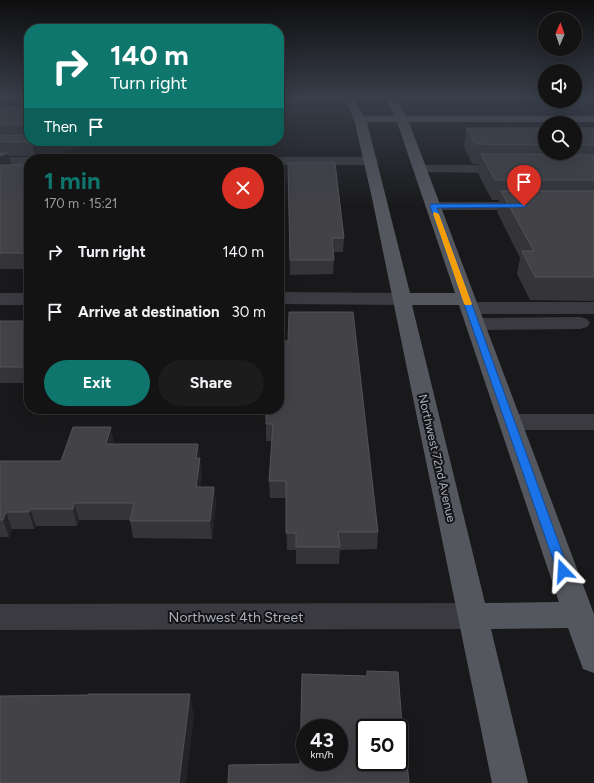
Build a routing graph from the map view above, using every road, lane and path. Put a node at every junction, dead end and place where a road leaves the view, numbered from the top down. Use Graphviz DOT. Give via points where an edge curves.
graph roads {
  1 [pos="364,135"];
  2 [pos="414,135"];
  3 [pos="0,143"];
  4 [pos="24,143"];
  5 [pos="0,161"];
  6 [pos="24,161"];
  7 [pos="371,161"];
  8 [pos="284,162"];
  9 [pos="420,169"];
  10 [pos="524,169"];
  11 [pos="434,209"];
  12 [pos="540,209"];
  13 [pos="284,298"];
  14 [pos="0,299"];
  15 [pos="24,299"];
  16 [pos="402,299"];
  17 [pos="594,308"];
  18 [pos="470,310"];
  19 [pos="594,323"];
  20 [pos="510,422"];
  21 [pos="594,422"];
  22 [pos="579,615"];
  23 [pos="473,616"];
  24 [pos="0,617"];
  25 [pos="594,659"];
  26 [pos="510,783"];
  1 -- 7 [label="main road, Northwest 72nd Avenue"];
  2 -- 9 [label="main road"];
  3 -- 4 [label="street"];
  5 -- 6 [label="street"];
  7 -- 8 [label="street"];
  7 -- 16 [label="main road, Northwest 72nd Avenue"];
  9 -- 10 [label="street"];
  9 -- 11 [label="main road"];
  11 -- 12 [label="street"];
  11 -- 18 [label="main road"];
  13 -- 16 [label="street"];
  14 -- 15 [label="street"];
  16 -- 18 [label="main road"];
  16 -- 23 [label="main road, Northwest 72nd Avenue"];
  17 -- 18 [label="street"];
  18 -- 19 [label="street"];
  18 -- 20 [label="main road"];
  20 -- 21 [label="street"];
  20 -- 22 [label="main road"];
  22 -- 23 [label="main road"];
  22 -- 25 [label="main road"];
  23 -- 24 [label="street, Northwest 4th Street"];
  23 -- 26 [label="main road, Northwest 72nd Avenue"];
}
